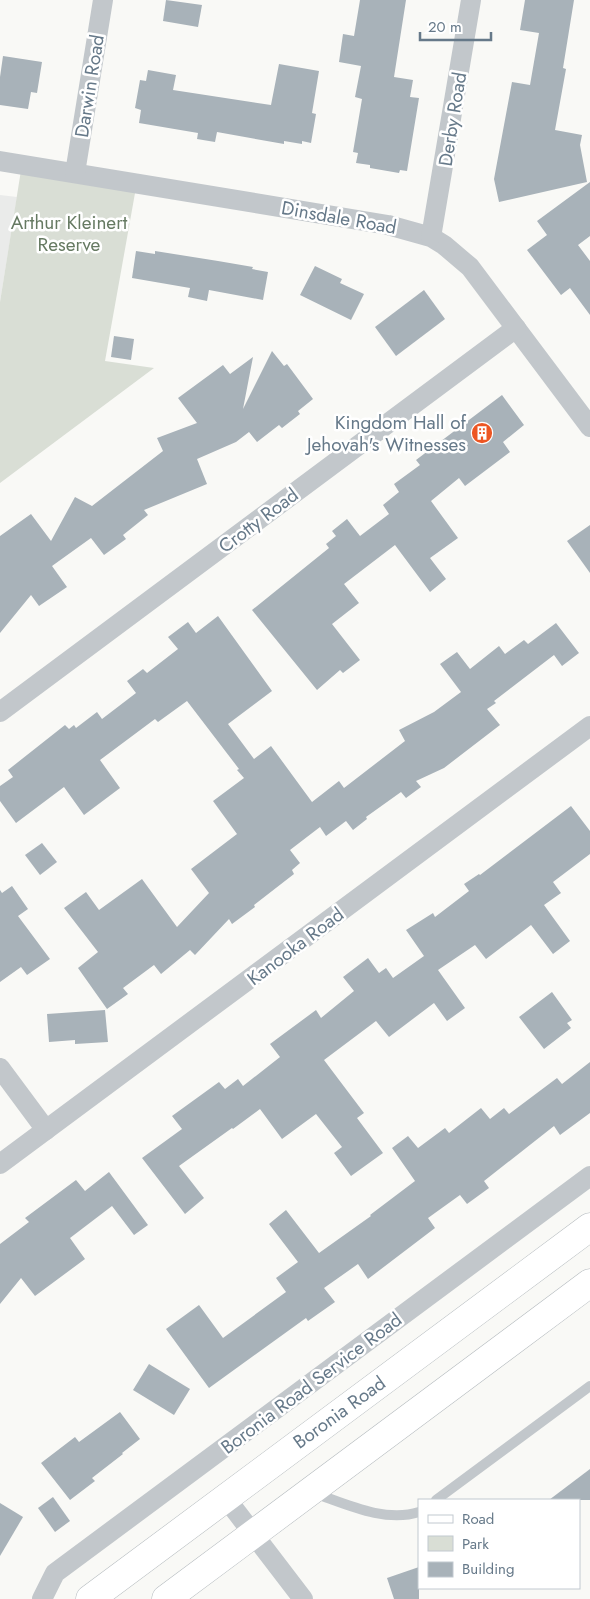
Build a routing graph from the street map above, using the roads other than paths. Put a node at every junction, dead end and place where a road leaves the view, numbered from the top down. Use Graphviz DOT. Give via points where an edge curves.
graph roads {
  1 [pos="104,0"];
  2 [pos="471,0"];
  3 [pos="0,161"];
  4 [pos="75,173"];
  5 [pos="431,237"];
  6 [pos="516,328"];
  7 [pos="590,427"];
  8 [pos="0,712"];
  9 [pos="590,726"];
  10 [pos="0,1068"];
  11 [pos="46,1130"];
  12 [pos="0,1164"];
  13 [pos="590,1176"];
  14 [pos="590,1227"];
  15 [pos="590,1283"];
  16 [pos="590,1386"];
  17 [pos="309,1492"];
  18 [pos="225,1497"];
  19 [pos="437,1499"];
  20 [pos="418,1512"];
  21 [pos="253,1534"];
  22 [pos="42,1599"];
  23 [pos="90,1599"];
  24 [pos="166,1599"];
  25 [pos="303,1599"];
  1 -- 4 [label="street, Darwin Road"];
  2 -- 5 [label="street, Derby Road"];
  3 -- 4 [label="street, Dinsdale Road"];
  4 -- 5 [label="street, Dinsdale Road" via="388,224"];
  5 -- 6 [label="street, Dinsdale Road" via="470,267"];
  6 -- 7 [label="street, Dinsdale Road"];
  6 -- 8 [label="street, Crotty Road"];
  9 -- 11 [label="street, Kanooka Road"];
  10 -- 11 [label="street"];
  11 -- 12 [label="street, Kanooka Road"];
  13 -- 22 [label="street, Boronia Road Service Road" via="56,1573"];
  14 -- 18 [label="main road, Boronia Road"];
  15 -- 17 [label="main road"];
  16 -- 19 [label="lane"];
  17 -- 20 [label="lane" via="389,1516"];
  17 -- 21 [label="main road"];
  18 -- 21 [label="street"];
  18 -- 23 [label="main road, Boronia Road"];
  21 -- 24 [label="main road"];
  21 -- 25 [label="street"];
}
